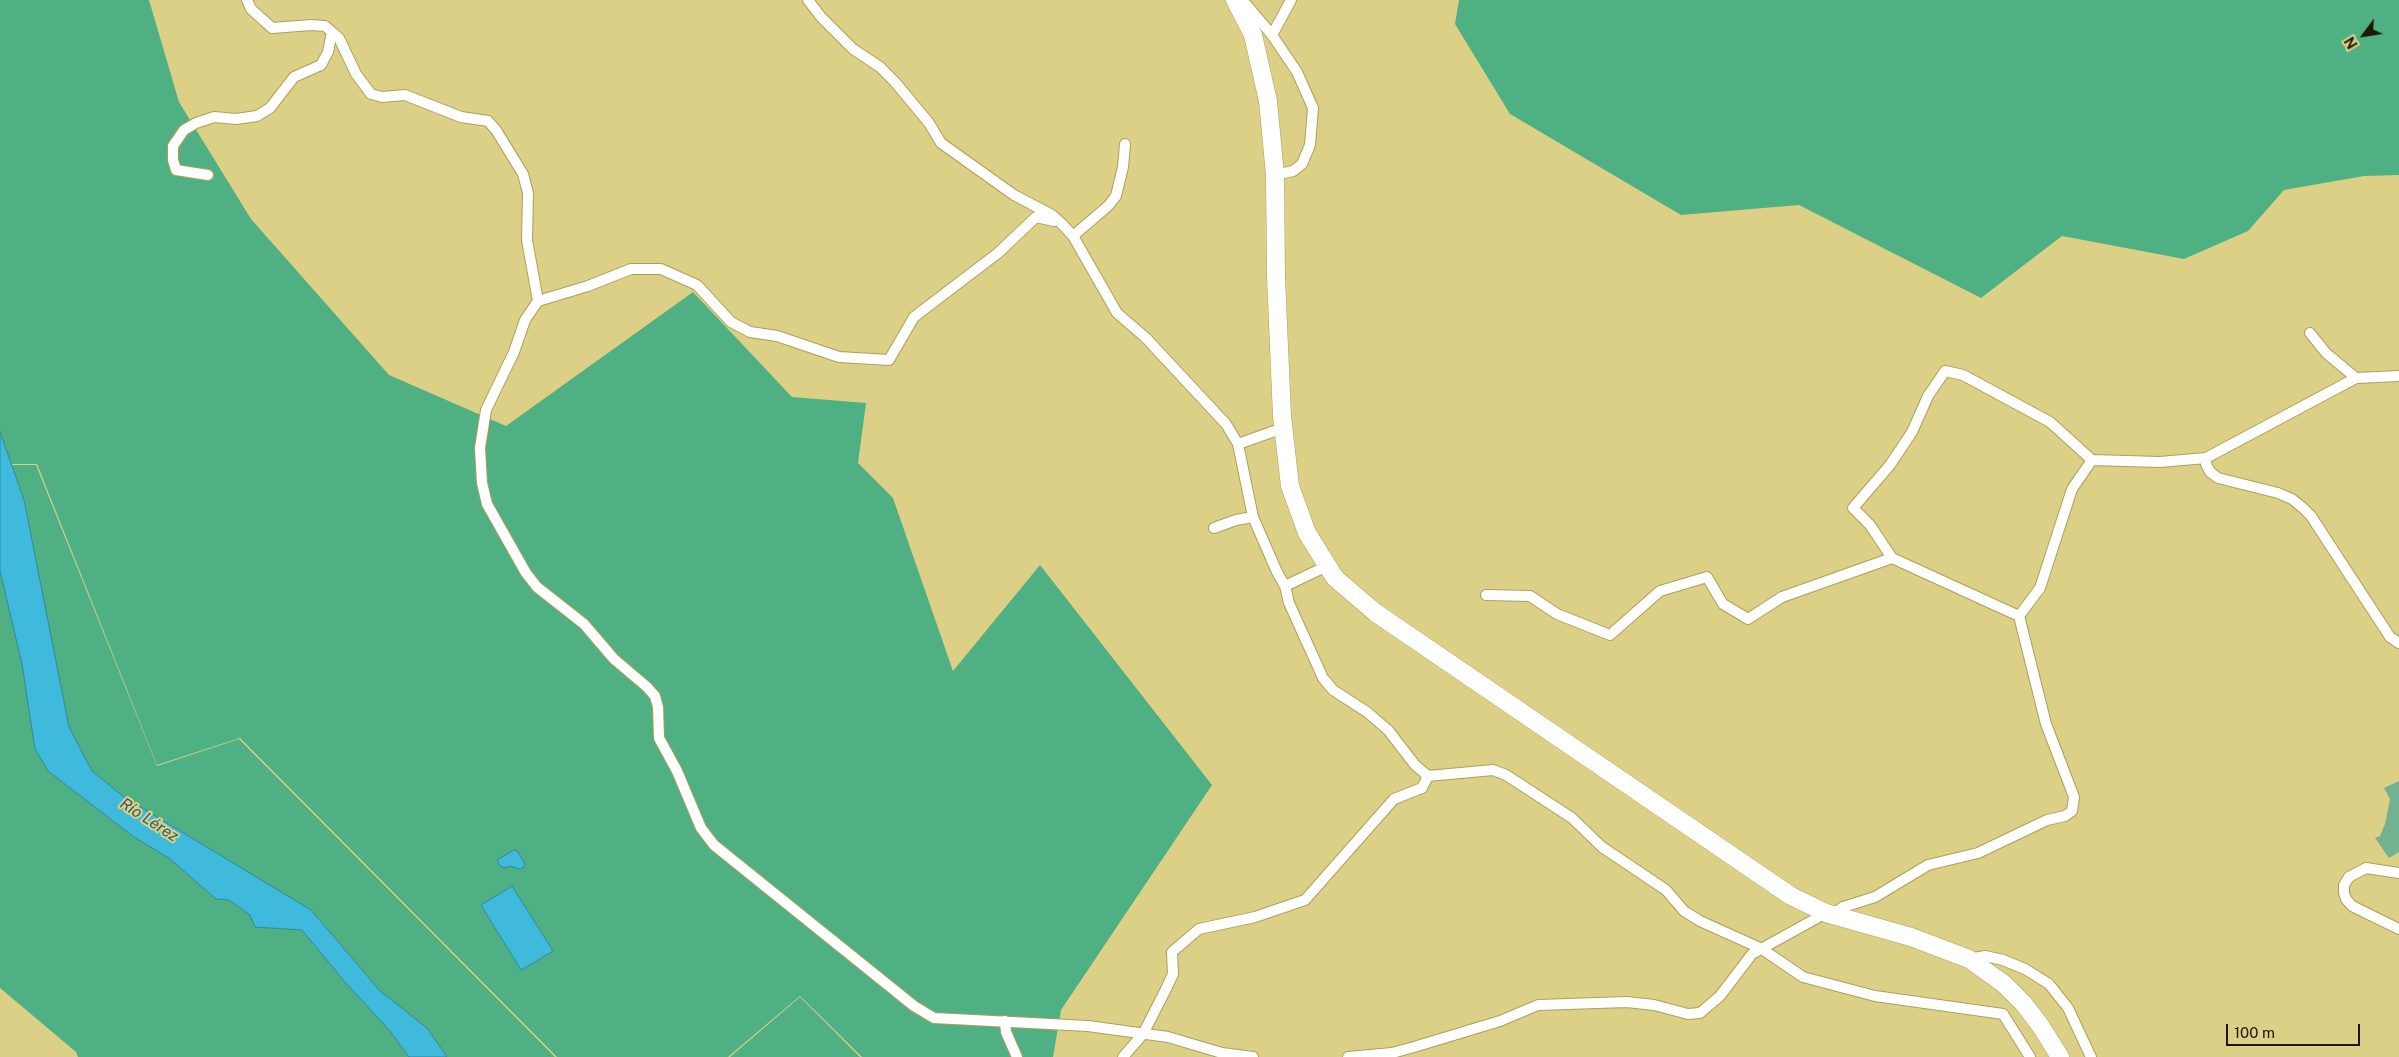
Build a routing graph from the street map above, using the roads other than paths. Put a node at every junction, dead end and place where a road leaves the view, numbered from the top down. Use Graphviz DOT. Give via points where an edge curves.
graph roads {
  1 [pos="247,0"];
  2 [pos="808,0"];
  3 [pos="1235,0"];
  4 [pos="1239,0"];
  5 [pos="1291,0"];
  6 [pos="332,32"];
  7 [pos="1272,35"];
  8 [pos="1125,144"];
  9 [pos="208,175"];
  10 [pos="1275,176"];
  11 [pos="1062,224"];
  12 [pos="1073,236"];
  13 [pos="538,301"];
  14 [pos="2310,333"];
  15 [pos="2399,376"];
  16 [pos="2356,378"];
  17 [pos="1283,428"];
  18 [pos="1238,444"];
  19 [pos="2206,458"];
  20 [pos="2092,460"];
  21 [pos="2188,461"];
  22 [pos="2218,478"];
  23 [pos="1253,517"];
  24 [pos="1214,528"];
  25 [pos="1892,558"];
  26 [pos="1327,566"];
  27 [pos="1285,586"];
  28 [pos="1486,595"];
  29 [pos="2019,616"];
  30 [pos="2399,643"];
  31 [pos="1428,776"];
  32 [pos="2399,874"];
  33 [pos="1829,914"];
  34 [pos="2399,929"];
  35 [pos="1762,949"];
  36 [pos="1969,959"];
  37 [pos="1004,1021"];
  38 [pos="1143,1034"];
  39 [pos="1017,1057"];
  40 [pos="1123,1057"];
  41 [pos="1253,1057"];
  42 [pos="1348,1057"];
  43 [pos="2030,1057"];
  44 [pos="2060,1057"];
  45 [pos="2091,1057"];
  1 -- 6 [label="street" via="251,9 272,28 311,25 325,26"];
  2 -- 11 [label="street" via="853,49 880,67 895,82 941,143 1014,196 1052,214"];
  3 -- 10 [label="highway" via="1252,35 1268,101"];
  4 -- 7 [label="street"];
  5 -- 7 [label="street"];
  6 -- 9 [label="street" via="328,52 321,65 294,78 270,108 257,116 214,117 184,130 173,146 176,170"];
  6 -- 13 [label="street" via="339,38 356,74 371,94 382,97 405,95 461,117 488,122 496,130 523,174 528,192 527,240"];
  7 -- 10 [label="street" via="1297,72 1313,108 1310,145 1302,164 1293,171"];
  8 -- 12 [label="street" via="1116,196"];
  10 -- 17 [label="highway"];
  11 -- 12 [label="street"];
  11 -- 13 [label="street" via="1040,217 1032,220 998,253 914,317 889,360 839,357 778,336 750,332 731,322 698,286 661,269 631,269"];
  12 -- 18 [label="street" via="1117,314 1146,338 1209,405"];
  13 -- 37 [label="street" via="526,320 486,410 480,448 487,504 526,573 537,587 584,624 614,659 655,696 659,738 701,828 714,845 914,1006 934,1018"];
  14 -- 16 [label="street" via="2326,353"];
  15 -- 16 [label="street"];
  16 -- 19 [label="street"];
  17 -- 18 [label="street"];
  17 -- 26 [label="highway" via="1290,486 1307,534"];
  18 -- 23 [label="street"];
  19 -- 21 [label="street"];
  19 -- 22 [label="street" via="2210,472"];
  20 -- 21 [label="street"];
  20 -- 25 [label="street" via="2050,422 1962,374 1945,371 1890,465 1853,508 1870,525"];
  20 -- 29 [label="street" via="2072,489 2040,588"];
  21 -- 22 [label="street"];
  22 -- 30 [label="street" via="2278,493 2303,508 2390,637"];
  23 -- 24 [label="street"];
  23 -- 27 [label="street"];
  25 -- 28 [label="street" via="1782,596 1748,619 1723,604 1707,577 1660,591 1610,635 1557,614 1530,596"];
  25 -- 29 [label="street"];
  26 -- 27 [label="street"];
  26 -- 33 [label="highway" via="1335,578 1376,613 1742,864 1791,896"];
  27 -- 31 [label="street" via="1323,678 1333,690 1388,730 1415,765"];
  29 -- 33 [label="street" via="2046,724 2074,797 2072,811 1978,853 1928,865 1874,897"];
  31 -- 35 [label="street" via="1493,770 1506,775 1566,814 1602,847 1653,880 1684,911"];
  31 -- 38 [label="street" via="1422,788 1394,799 1305,900 1255,917 1199,929 1172,952 1173,974"];
  32 -- 34 [label="street" via="2366,868 2349,877 2344,885 2346,899 2352,906"];
  33 -- 35 [label="street"];
  33 -- 36 [label="highway" via="1911,937"];
  35 -- 42 [label="street" via="1752,954 1720,996 1700,1013 1688,1014 1627,1002 1538,1005 1500,1021 1392,1053"];
  35 -- 43 [label="street" via="1803,976 1875,996 2003,1014"];
  36 -- 44 [label="highway" via="2004,984 2023,1003"];
  36 -- 45 [label="street" via="1985,956 2003,960 2049,984 2068,1008"];
  37 -- 38 [label="street" via="1088,1026"];
  37 -- 39 [label="street"];
  38 -- 40 [label="street"];
  38 -- 41 [label="street"];
}
